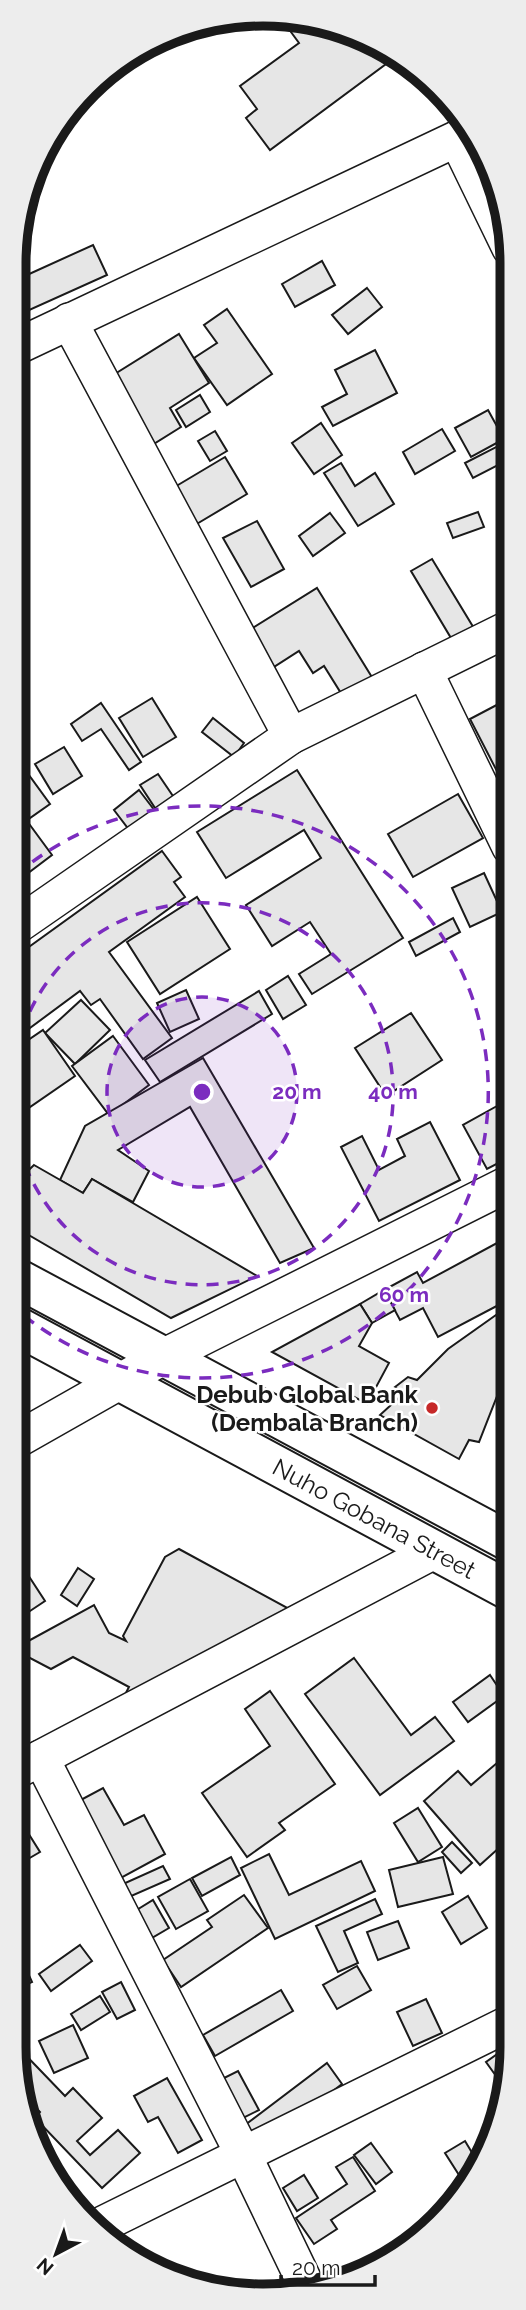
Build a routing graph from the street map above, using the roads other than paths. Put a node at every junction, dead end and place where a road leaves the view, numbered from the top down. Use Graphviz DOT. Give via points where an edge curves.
graph roads {
  1 [pos="462,136"];
  2 [pos="468,146"];
  3 [pos="493,206"];
  4 [pos="69,321"];
  5 [pos="26,342"];
  6 [pos="500,633"];
  7 [pos="424,670"];
  8 [pos="291,736"];
  9 [pos="500,826"];
  10 [pos="26,919"];
  11 [pos="500,1189"];
  12 [pos="27,1283"];
  13 [pos="27,1331"];
  14 [pos="163,1357"];
  15 [pos="121,1383"];
  16 [pos="27,1435"];
  17 [pos="500,1537"];
  18 [pos="433,1551"];
  19 [pos="500,1586"];
  20 [pos="27,1765"];
  21 [pos="500,2029"];
  22 [pos="243,2154"];
  23 [pos="105,2223"];
  24 [pos="304,2280"];
  1 -- 4 [label="street"];
  2 -- 3 [label="street"];
  4 -- 5 [label="street"];
  4 -- 8 [label="street"];
  6 -- 7 [label="street"];
  7 -- 8 [label="street"];
  7 -- 9 [label="street"];
  8 -- 10 [label="street"];
  11 -- 14 [label="street"];
  12 -- 14 [label="main road, Nuho Gobana Street"];
  13 -- 15 [label="main road, Nuho Gobana Street"];
  14 -- 15 [label="street"];
  14 -- 17 [label="main road, Nuho Gobana Street"];
  15 -- 16 [label="street"];
  15 -- 18 [label="main road, Nuho Gobana Street"];
  18 -- 19 [label="main road, Nuho Gobana Street"];
  18 -- 20 [label="street"];
  20 -- 22 [label="street"];
  21 -- 22 [label="street"];
  22 -- 23 [label="street"];
  22 -- 24 [label="street"];
}
